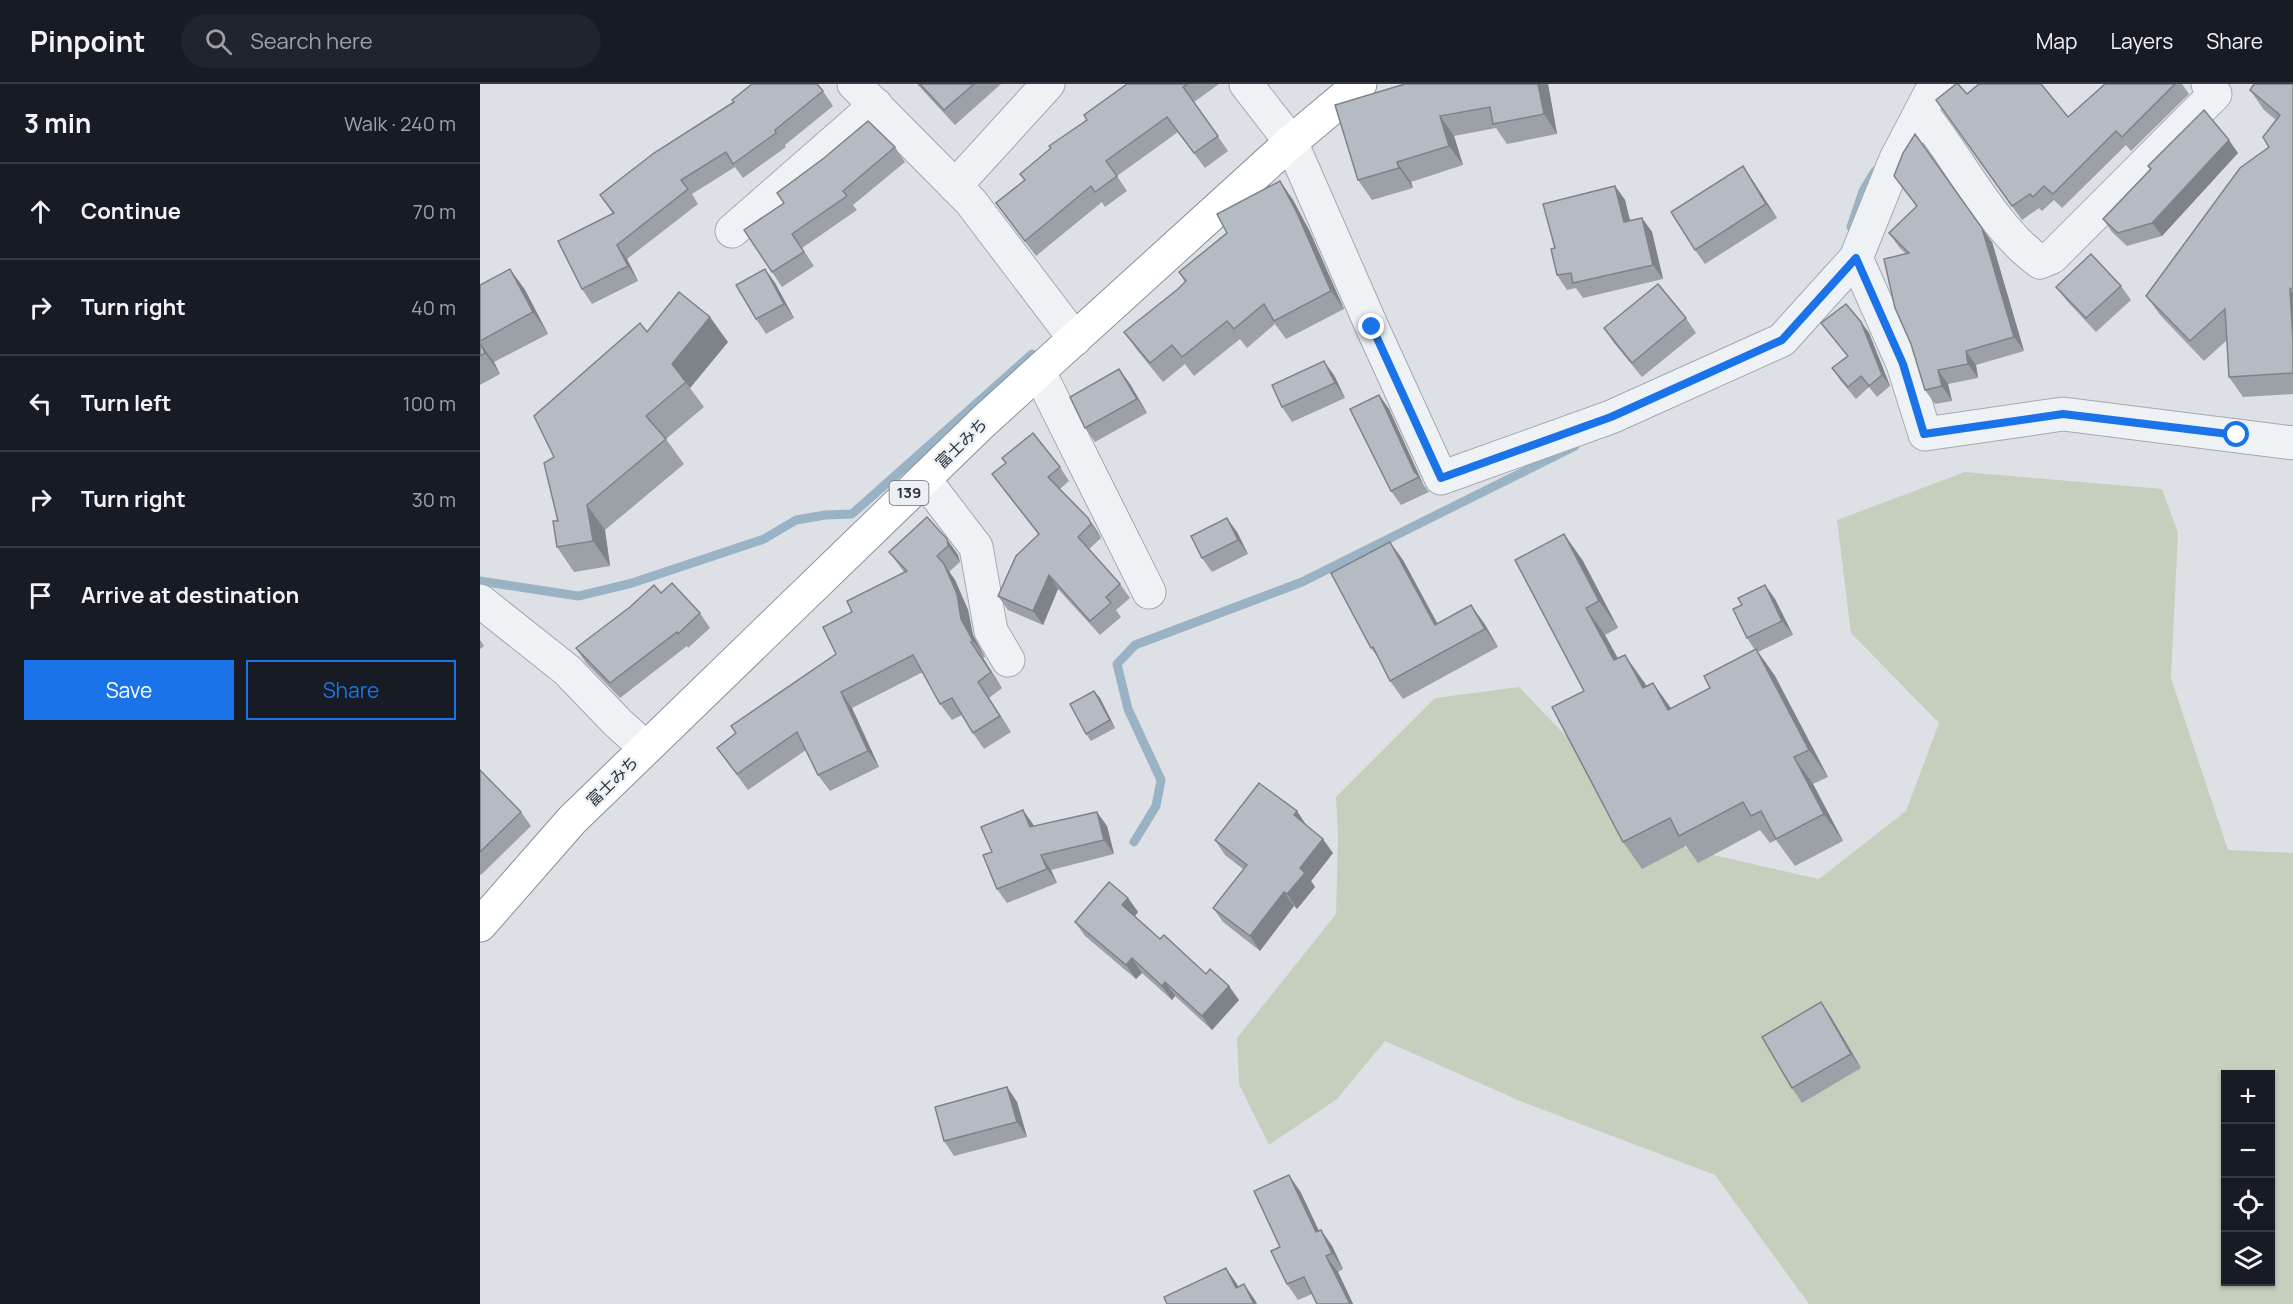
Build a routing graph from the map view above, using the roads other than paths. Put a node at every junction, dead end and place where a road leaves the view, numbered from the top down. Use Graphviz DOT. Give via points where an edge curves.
graph roads {
  1 [pos="1048,84"];
  2 [pos="1246,84"];
  3 [pos="1360,84"];
  4 [pos="1941,84"];
  5 [pos="2212,89"];
  6 [pos="865,95"];
  7 [pos="1920,112"];
  8 [pos="1291,142"];
  9 [pos="955,186"];
  10 [pos="732,231"];
  11 [pos="1856,258"];
  12 [pos="1075,339"];
  13 [pos="1039,372"];
  14 [pos="2293,443"];
  15 [pos="924,479"];
  16 [pos="1149,592"];
  17 [pos="480,601"];
  18 [pos="1008,660"];
  19 [pos="646,748"];
  20 [pos="480,925"];
  1 -- 9 [label="street"];
  2 -- 8 [label="street"];
  3 -- 8 [label="highway, 富士みち / 139"];
  4 -- 7 [label="street"];
  5 -- 7 [label="street" via="2052,257 2040,262 2025,251 1992,210"];
  6 -- 9 [label="street"];
  6 -- 10 [label="street"];
  7 -- 11 [label="street" via="1896,159"];
  8 -- 11 [label="street" via="1441,478 1611,417 1782,340"];
  8 -- 12 [label="highway, 富士みち / 139"];
  9 -- 12 [label="street"];
  11 -- 14 [label="street" via="1903,364 1924,434 2063,414"];
  12 -- 13 [label="highway, 富士みち / 139"];
  13 -- 15 [label="highway, 富士みち / 139"];
  13 -- 16 [label="street"];
  15 -- 18 [label="street" via="976,547 991,631"];
  15 -- 19 [label="highway, 富士みち / 139"];
  17 -- 19 [label="street" via="567,670"];
  19 -- 20 [label="highway, 富士みち / 139" via="572,820"];
}
